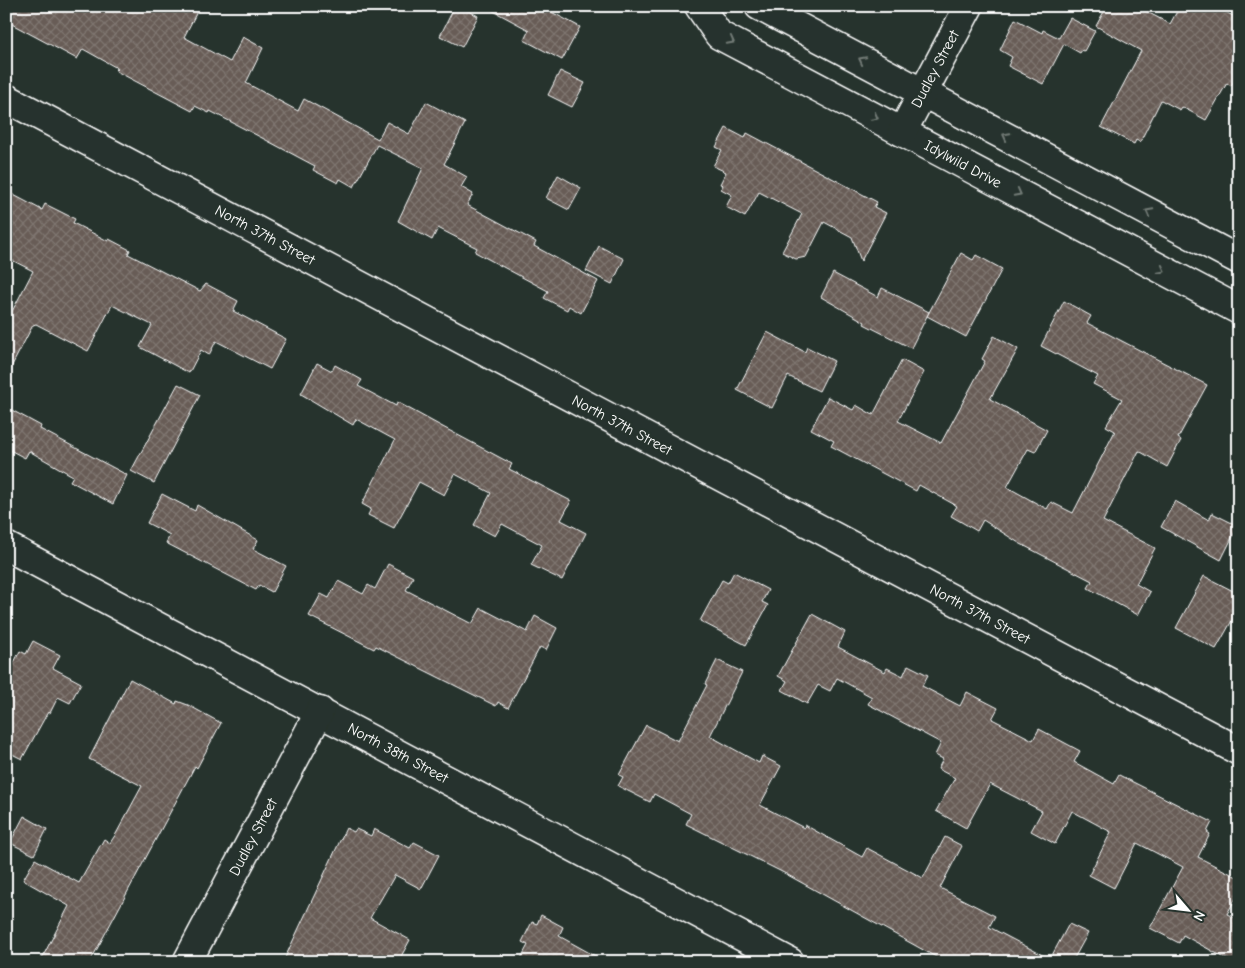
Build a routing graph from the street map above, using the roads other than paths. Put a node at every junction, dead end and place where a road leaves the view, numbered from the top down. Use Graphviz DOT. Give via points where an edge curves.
graph roads {
  1 [pos="699,6"];
  2 [pos="759,6"];
  3 [pos="969,6"];
  4 [pos="923,92"];
  5 [pos="6,98"];
  6 [pos="902,132"];
  7 [pos="1239,260"];
  8 [pos="1239,310"];
  9 [pos="6,546"];
  10 [pos="320,711"];
  11 [pos="1239,751"];
  12 [pos="187,962"];
  13 [pos="790,962"];
  1 -- 6 [label="street, Idylwild Drive, one-way" via="719,35"];
  4 -- 2 [label="street, one-way"];
  3 -- 4 [label="street, Dudley Street"];
  4 -- 6 [label="street, Dudley Street"];
  7 -- 4 [label="street, one-way"];
  5 -- 11 [label="street, North 37th Street"];
  6 -- 8 [label="street, Idylwild Drive, one-way"];
  9 -- 10 [label="street, North 38th Street"];
  10 -- 12 [label="street, Dudley Street"];
  10 -- 13 [label="street, North 38th Street"];
}
